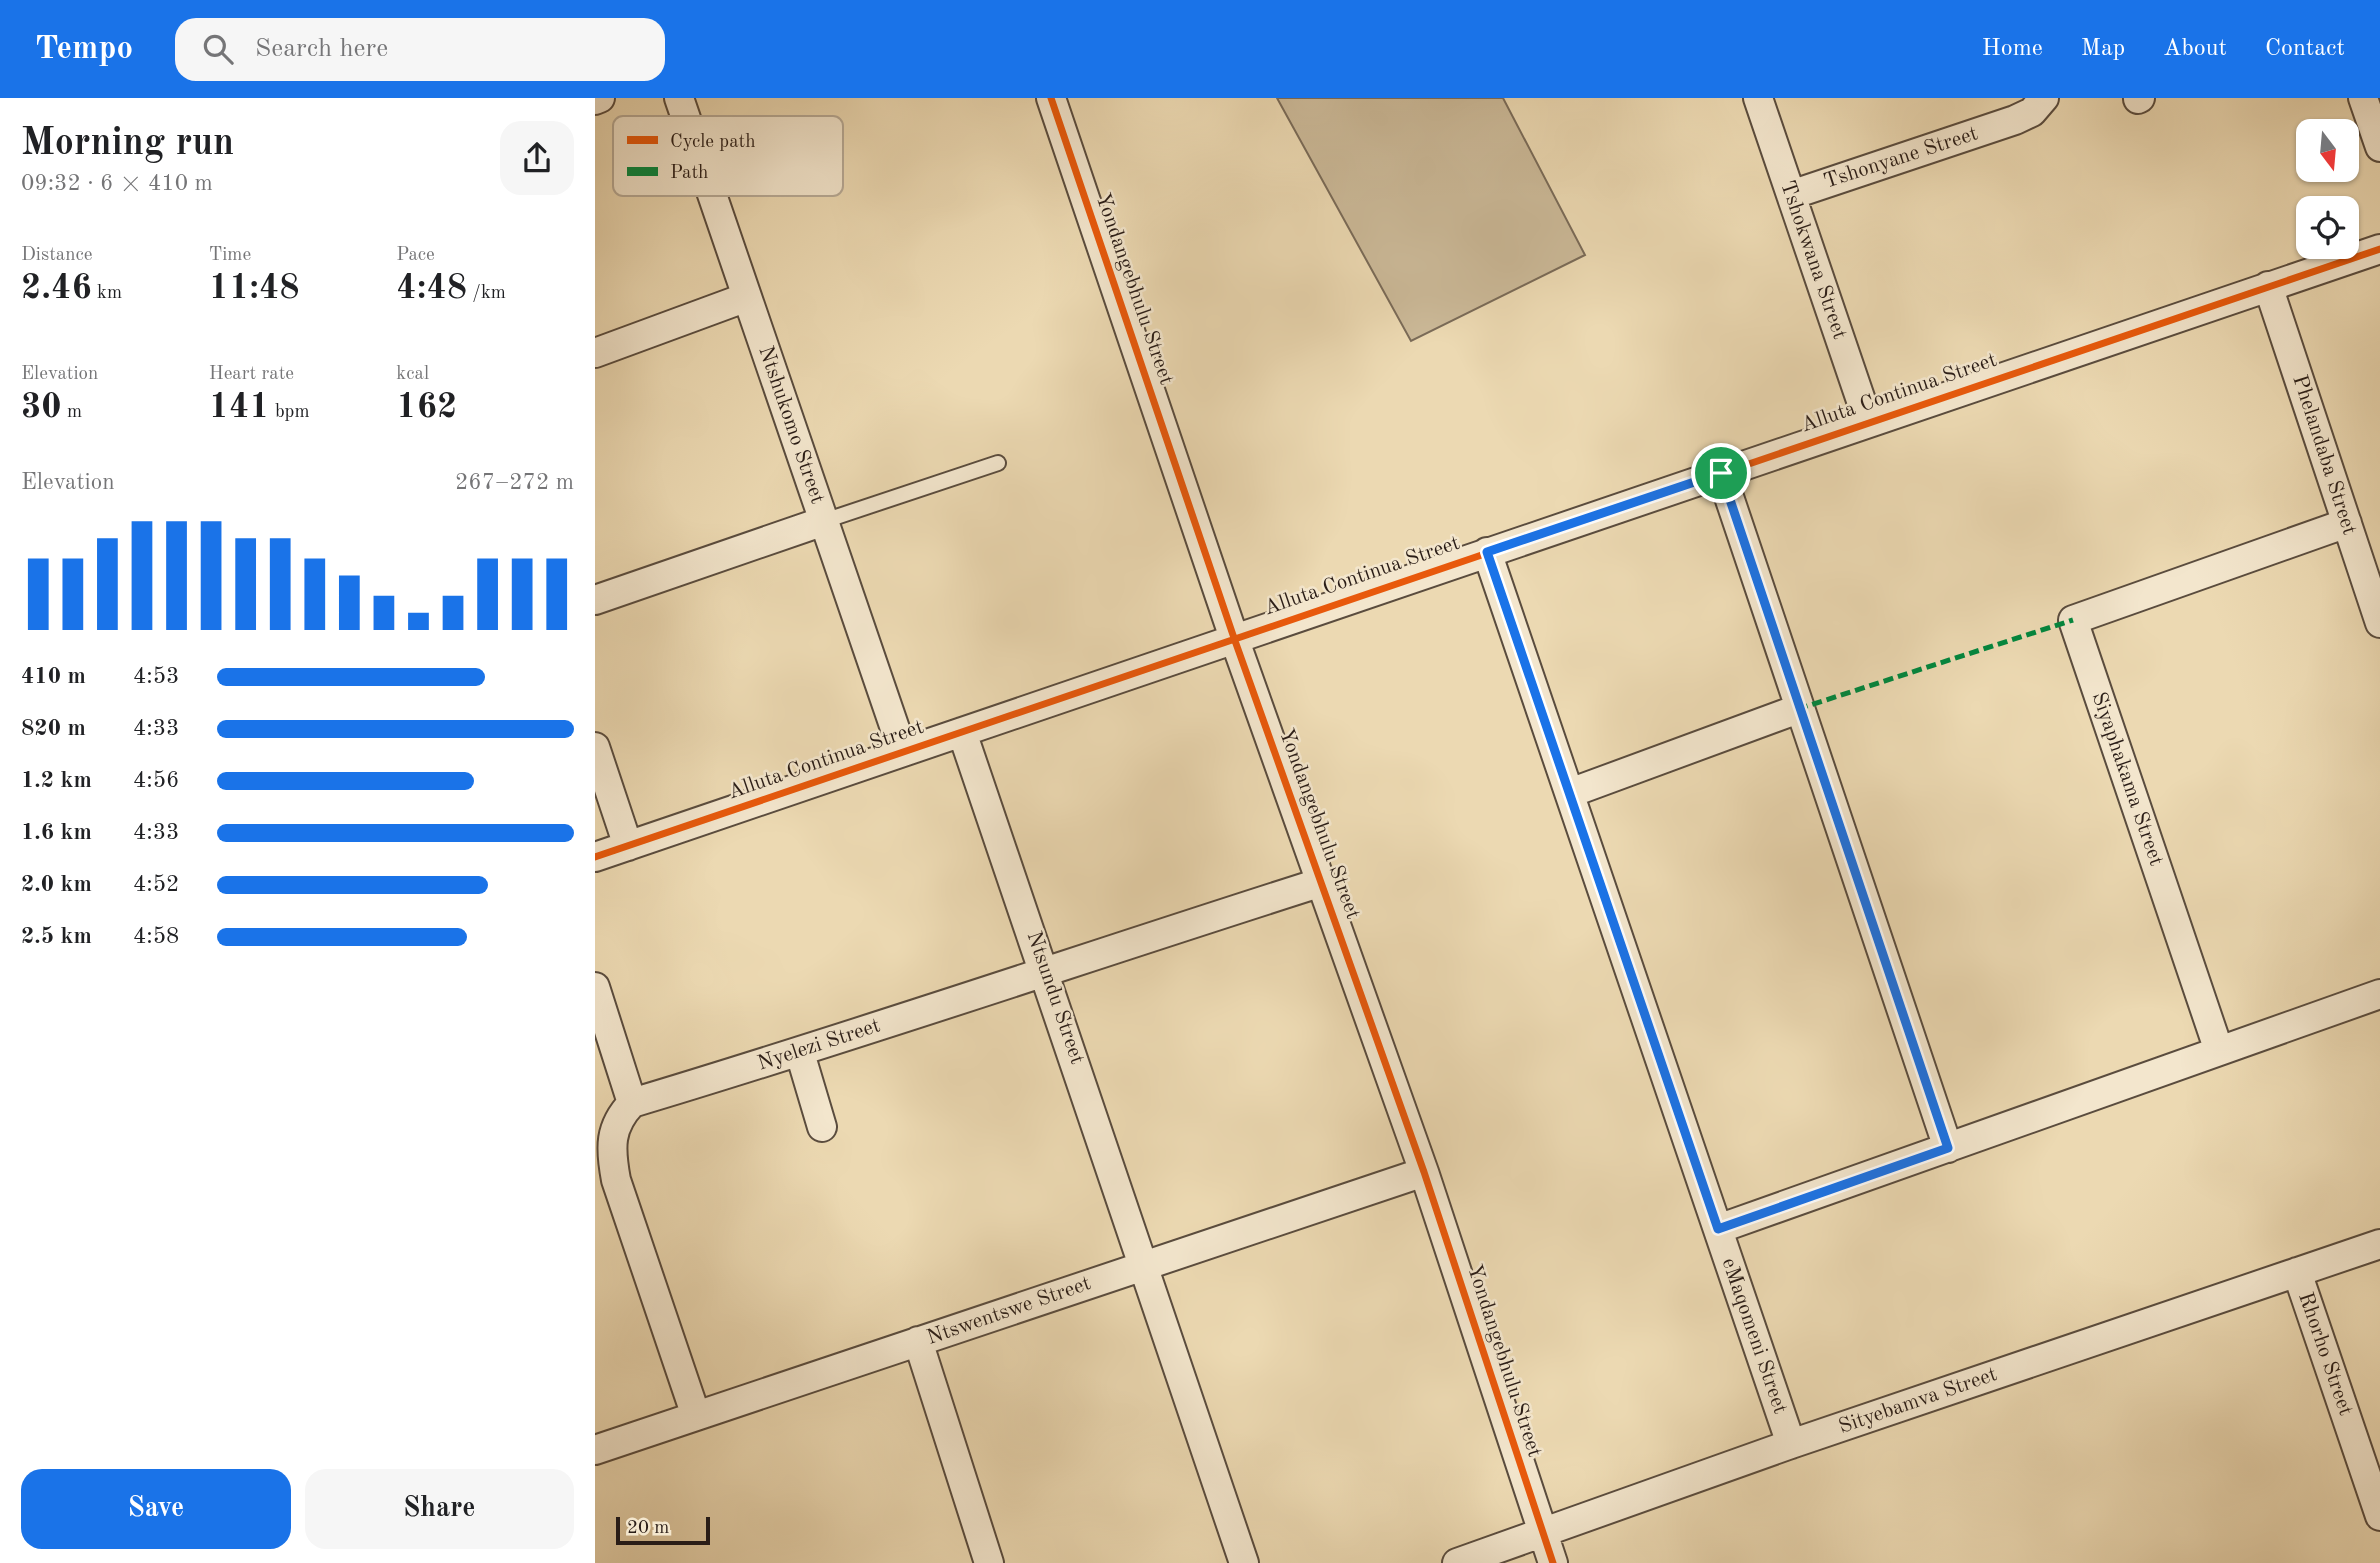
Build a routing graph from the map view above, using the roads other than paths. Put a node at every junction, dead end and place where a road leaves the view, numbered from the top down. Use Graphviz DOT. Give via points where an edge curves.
graph roads {
  1 [pos="679,98"];
  2 [pos="1051,98"];
  3 [pos="1758,98"];
  4 [pos="2044,98"];
  5 [pos="2363,98"];
  6 [pos="685,116"];
  7 [pos="2380,147"];
  8 [pos="1791,195"];
  9 [pos="712,196"];
  10 [pos="2380,249"];
  11 [pos="2268,286"];
  12 [pos="747,297"];
  13 [pos="595,353"];
  14 [pos="1868,421"];
  15 [pos="998,463"];
  16 [pos="1721,473"];
  17 [pos="824,521"];
  18 [pos="2347,523"];
  19 [pos="1487,552"];
  20 [pos="595,600"];
  21 [pos="2380,623"];
  22 [pos="1234,638"];
  23 [pos="1798,709"];
  24 [pos="962,732"];
  25 [pos="595,747"];
  26 [pos="903,752"];
  27 [pos="1570,793"];
  28 [pos="628,846"];
  29 [pos="595,857"];
  30 [pos="1322,882"];
  31 [pos="1045,969"];
  32 [pos="595,987"];
  33 [pos="2380,994"];
  34 [pos="2219,1051"];
  35 [pos="800,1053"];
  36 [pos="632,1102"];
  37 [pos="822,1127"];
  38 [pos="1948,1148"];
  39 [pos="1424,1172"];
  40 [pos="1718,1229"];
  41 [pos="2380,1244"];
  42 [pos="1145,1265"];
  43 [pos="2297,1272"];
  44 [pos="918,1341"];
  45 [pos="696,1416"];
  46 [pos="1791,1444"];
  47 [pos="595,1450"];
  48 [pos="2380,1517"];
  49 [pos="1542,1532"];
  50 [pos="989,1563"];
  51 [pos="1244,1563"];
  52 [pos="1457,1563"];
  53 [pos="1553,1563"];
  1 -- 6 [label="street, Ntshukomo Street"];
  2 -- 22 [label="street, Yondangebhulu Street"];
  3 -- 8 [label="street, Tshokwana Street"];
  4 -- 8 [label="street, Tshonyane Street" via="2032,112 2015,120"];
  5 -- 7 [label="street"];
  8 -- 14 [label="street, Tshokwana Street"];
  9 -- 12 [label="street, Ntshukomo Street"];
  10 -- 11 [label="street, Alluta Continua Street"];
  11 -- 14 [label="street, Alluta Continua Street"];
  11 -- 18 [label="street, Phelandaba Street"];
  12 -- 13 [label="street"];
  12 -- 17 [label="street, Ntshukomo Street"];
  14 -- 16 [label="street, Alluta Continua Street"];
  15 -- 17 [label="lane"];
  16 -- 19 [label="street, Alluta Continua Street"];
  16 -- 23 [label="street"];
  17 -- 20 [label="street"];
  17 -- 26 [label="street, Ntshukomo Street"];
  18 -- 21 [label="street, Phelandaba Street"];
  18 -- 34 [label="street, Siyaphakama Street" via="2073,620"];
  19 -- 22 [label="street, Alluta Continua Street"];
  19 -- 27 [label="street, eMaqomeni Street"];
  22 -- 24 [label="street, Alluta Continua Street"];
  22 -- 30 [label="street, Yondangebhulu Street"];
  23 -- 27 [label="street"];
  23 -- 38 [label="street"];
  24 -- 26 [label="street, Alluta Continua Street"];
  24 -- 31 [label="street, Ntsundu Street"];
  25 -- 28 [label="street"];
  26 -- 28 [label="street, Alluta Continua Street"];
  27 -- 40 [label="street, eMaqomeni Street"];
  28 -- 29 [label="street, Alluta Continua Street"];
  30 -- 31 [label="street, Nyelezi Street"];
  30 -- 39 [label="street, Yondangebhulu Street"];
  31 -- 35 [label="street, Nyelezi Street"];
  31 -- 42 [label="street, Ntsundu Street"];
  32 -- 36 [label="street"];
  33 -- 34 [label="street"];
  34 -- 38 [label="street"];
  35 -- 36 [label="street, Nyelezi Street"];
  35 -- 37 [label="street"];
  36 -- 45 [label="street" via="620,1116 610,1142 616,1180"];
  38 -- 40 [label="street"];
  39 -- 42 [label="street, Ntswentswe Street"];
  39 -- 49 [label="street, Yondangebhulu Street"];
  40 -- 46 [label="street, eMaqomeni Street"];
  41 -- 43 [label="street, Sityebamva Street"];
  42 -- 44 [label="street, Ntswentswe Street"];
  42 -- 51 [label="street, Ntsundu Street"];
  43 -- 46 [label="street, Sityebamva Street"];
  43 -- 48 [label="street, Rhorho Street"];
  44 -- 45 [label="street, Ntswentswe Street"];
  44 -- 50 [label="street"];
  45 -- 47 [label="street, Ntswentswe Street"];
  46 -- 49 [label="street, Sityebamva Street"];
  49 -- 52 [label="street, Sityebamva Street"];
  49 -- 53 [label="street, Yondangebhulu Street"];
}
